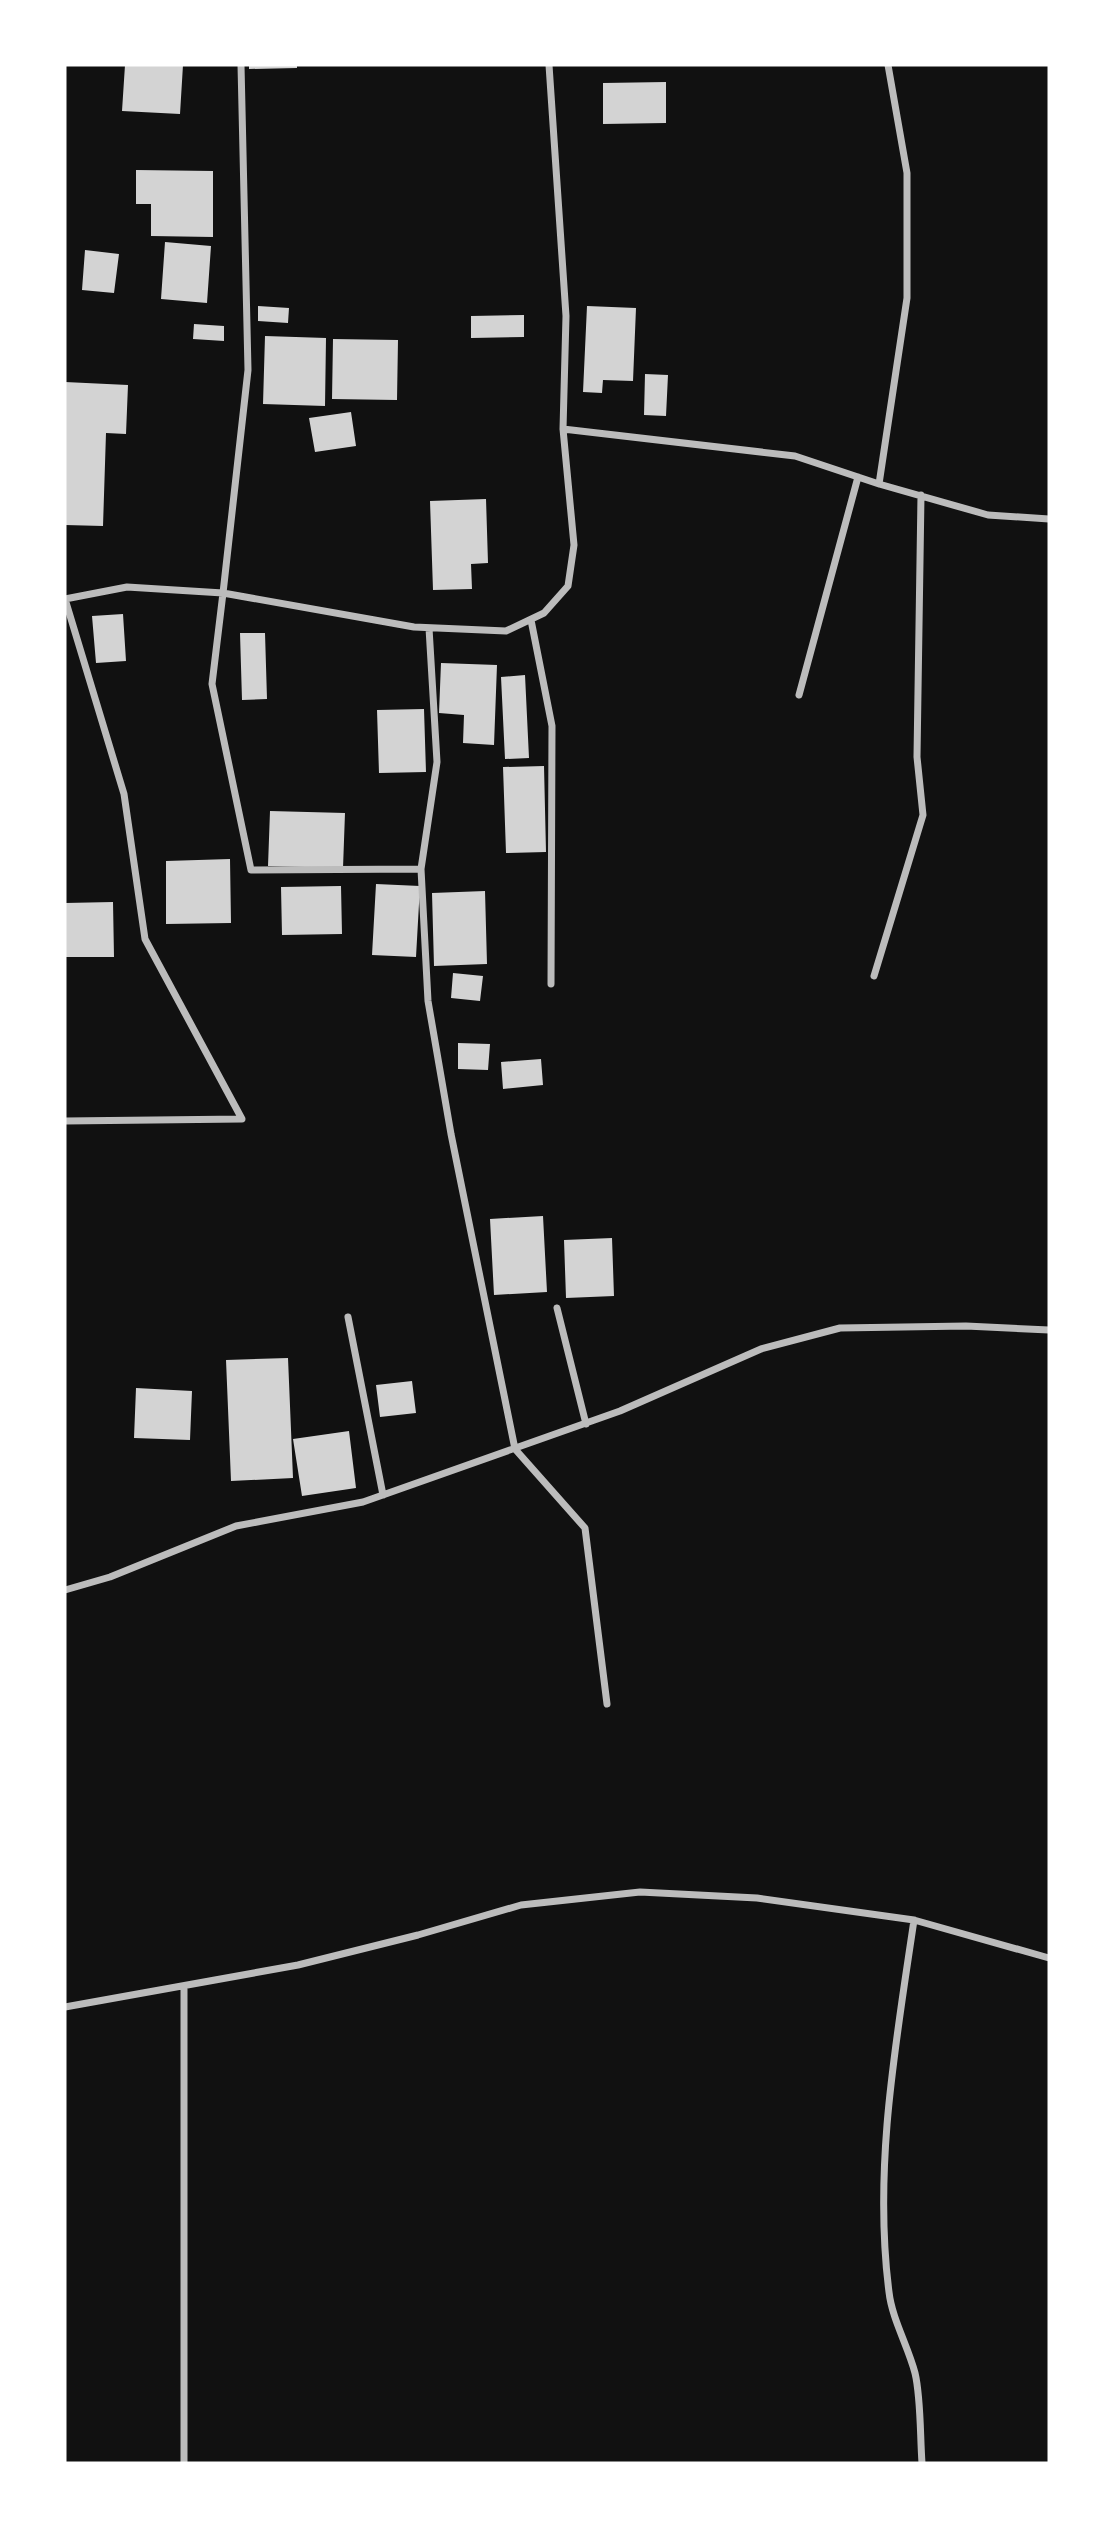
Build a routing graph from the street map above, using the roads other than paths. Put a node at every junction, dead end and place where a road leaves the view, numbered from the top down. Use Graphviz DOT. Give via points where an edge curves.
graph roads {
  1 [pos="241,65"];
  2 [pos="548,65"];
  3 [pos="888,65"];
  4 [pos="563,429"];
  5 [pos="858,477"];
  6 [pos="879,484"];
  7 [pos="921,495"];
  8 [pos="1049,519"];
  9 [pos="223,593"];
  10 [pos="65,599"];
  11 [pos="531,620"];
  12 [pos="429,628"];
  13 [pos="799,695"];
  14 [pos="422,869"];
  15 [pos="874,976"];
  16 [pos="551,984"];
  17 [pos="65,1121"];
  18 [pos="557,1308"];
  19 [pos="348,1317"];
  20 [pos="1049,1330"];
  21 [pos="586,1424"];
  22 [pos="515,1449"];
  23 [pos="383,1495"];
  24 [pos="65,1590"];
  25 [pos="607,1703"];
  26 [pos="914,1920"];
  27 [pos="1049,1958"];
  28 [pos="184,1987"];
  29 [pos="65,2007"];
  30 [pos="184,2463"];
  31 [pos="922,2463"];
  1 -- 9 [label="street" via="248,370"];
  2 -- 4 [label="street" via="566,316"];
  3 -- 6 [label="street" via="907,173 907,298"];
  4 -- 5 [label="street" via="795,456"];
  4 -- 11 [label="street" via="574,545 568,586 544,613"];
  5 -- 6 [label="street"];
  5 -- 13 [label="street"];
  6 -- 7 [label="street"];
  7 -- 8 [label="street" via="988,515"];
  7 -- 15 [label="street" via="917,757 923,815"];
  9 -- 10 [label="street" via="127,587"];
  9 -- 12 [label="street"];
  9 -- 14 [label="street" via="212,684 251,870"];
  10 -- 17 [label="street" via="124,794 145,939 242,1119"];
  11 -- 12 [label="street" via="506,631"];
  11 -- 16 [label="street" via="552,726"];
  12 -- 14 [label="street" via="438,762"];
  14 -- 22 [label="street" via="428,1002"];
  18 -- 21 [label="street"];
  19 -- 23 [label="street"];
  20 -- 21 [label="street" via="841,1328 761,1349"];
  21 -- 22 [label="street"];
  22 -- 23 [label="street"];
  22 -- 25 [label="street" via="585,1528"];
  23 -- 24 [label="street" via="236,1526 110,1577"];
  26 -- 27 [label="street"];
  26 -- 28 [label="street" via="757,1898 640,1892 521,1905 298,1965"];
  26 -- 31 [label="street" via="894,2062 884,2236 889,2295 916,2375"];
  28 -- 29 [label="street"];
  28 -- 30 [label="street"];
}
